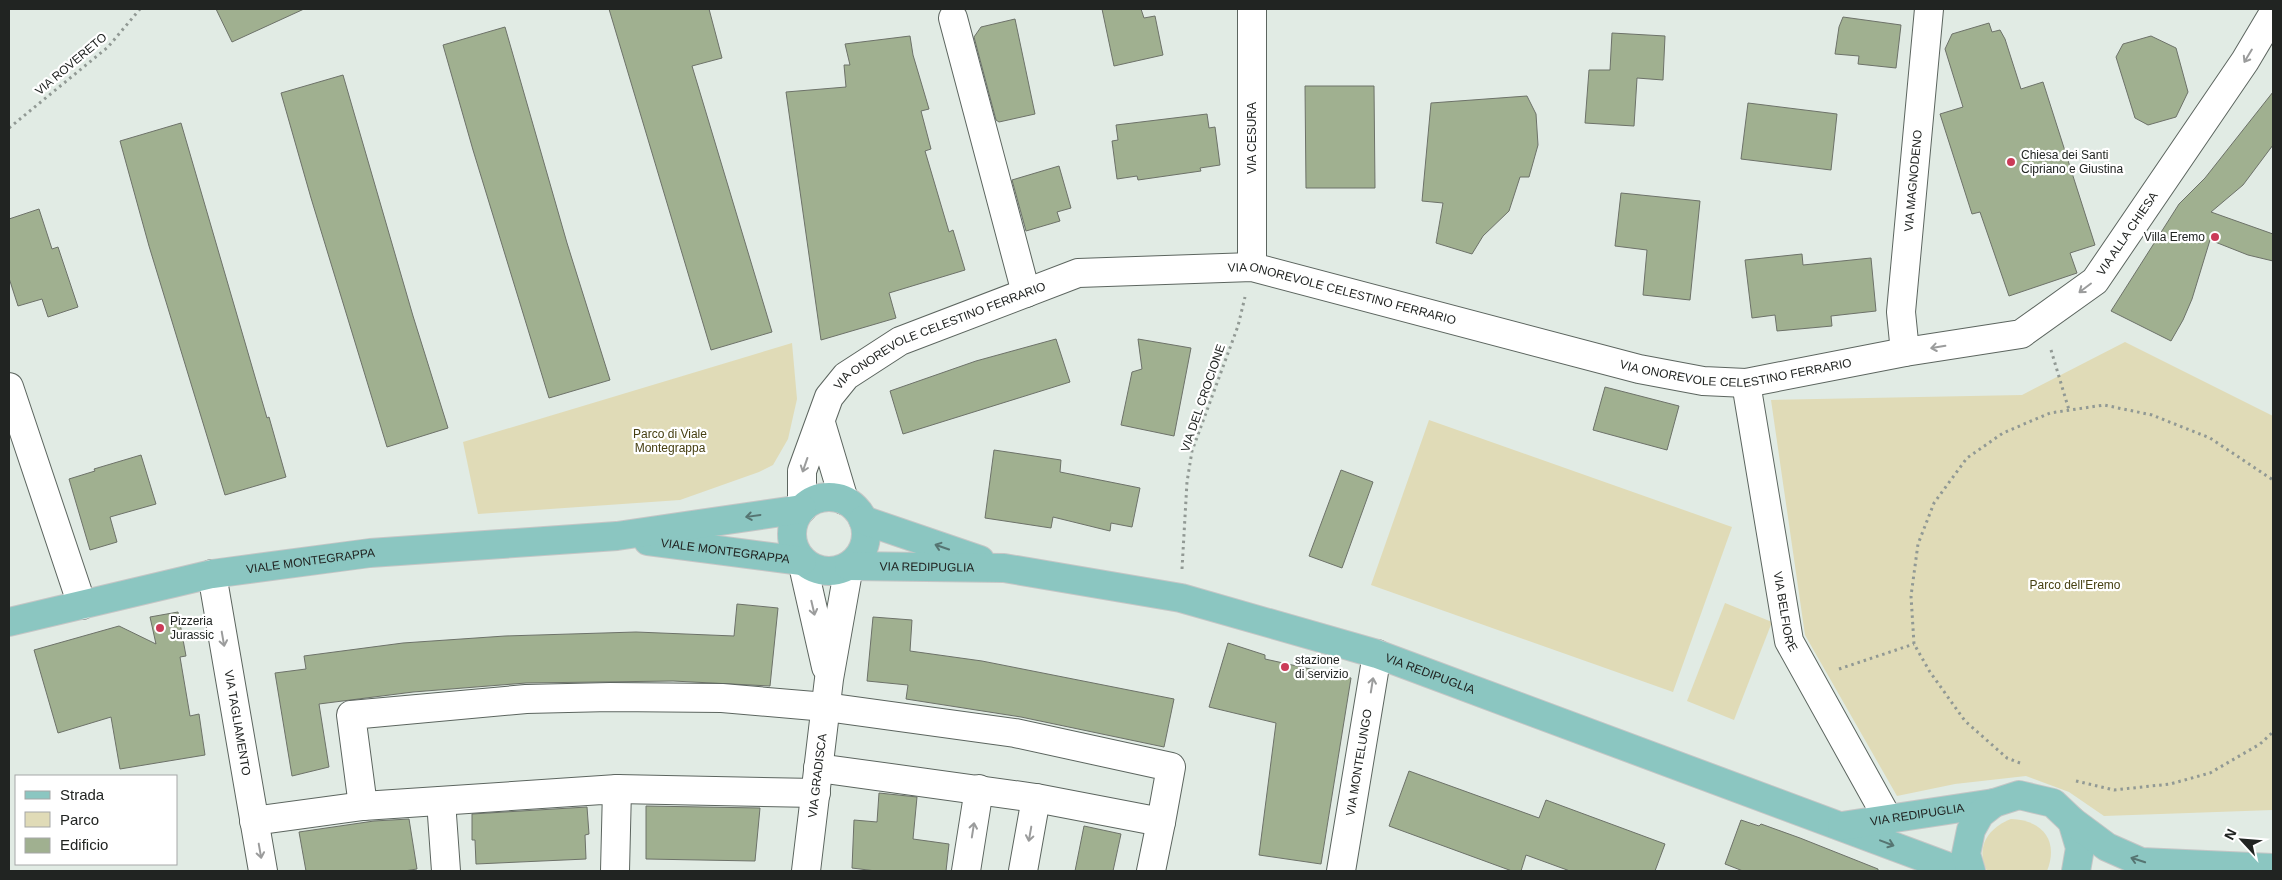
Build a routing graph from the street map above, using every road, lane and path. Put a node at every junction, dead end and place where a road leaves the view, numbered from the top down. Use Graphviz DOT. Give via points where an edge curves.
graph roads {
  1 [pos="140,9"];
  2 [pos="1252,9"];
  3 [pos="1929,9"];
  4 [pos="2273,14"];
  5 [pos="953,18"];
  6 [pos="9,128"];
  7 [pos="1252,267"];
  8 [pos="1026,293"];
  9 [pos="2042,321"];
  10 [pos="1905,352"];
  11 [pos="1746,383"];
  12 [pos="9,387"];
  13 [pos="2069,410"];
  14 [pos="821,423"];
  15 [pos="2273,480"];
  16 [pos="844,500"];
  17 [pos="802,509"];
  18 [pos="863,520"];
  19 [pos="616,536"];
  20 [pos="802,561"];
  21 [pos="849,566"];
  22 [pos="1004,568"];
  23 [pos="212,574"];
  24 [pos="1180,598"];
  25 [pos="82,605"];
  26 [pos="9,622"];
  27 [pos="1914,644"];
  28 [pos="1377,654"];
  29 [pos="1810,678"];
  30 [pos="829,679"];
  31 [pos="826,707"];
  32 [pos="2273,732"];
  33 [pos="2024,764"];
  34 [pos="2066,779"];
  35 [pos="817,780"];
  36 [pos="979,788"];
  37 [pos="617,789"];
  38 [pos="1036,798"];
  39 [pos="441,801"];
  40 [pos="1994,802"];
  41 [pos="363,806"];
  42 [pos="1888,819"];
  43 [pos="254,821"];
  44 [pos="1161,822"];
  45 [pos="2072,822"];
  46 [pos="1842,826"];
  47 [pos="2273,868"];
  48 [pos="263,871"];
  49 [pos="446,871"];
  50 [pos="615,871"];
  51 [pos="806,871"];
  52 [pos="966,871"];
  53 [pos="1023,871"];
  54 [pos="1150,871"];
  55 [pos="1341,871"];
  56 [pos="1960,871"];
  57 [pos="1971,871"];
  58 [pos="2076,871"];
  1 -- 6 [label="path, VIA ROVERETO" via="108,47"];
  2 -- 7 [label="street, VIA CESURA"];
  3 -- 10 [label="street, VIA MAGNODENO" via="1901,312"];
  4 -- 9 [label="street, VIA ALLA CHIESA, one-way" via="2245,61 2095,281"];
  5 -- 8 [label="street"];
  7 -- 8 [label="street, VIA ONOREVOLE CELESTINO FERRARIO" via="1078,273"];
  7 -- 11 [label="street, VIA ONOREVOLE CELESTINO FERRARIO" via="1639,369 1703,381"];
  7 -- 24 [label="path, VIA DEL CROCIONE" via="1238,326 1192,451"];
  8 -- 14 [label="street, VIA ONOREVOLE CELESTINO FERRARIO" via="900,341 846,376 829,397"];
  9 -- 10 [label="street, VIA ALLA CHIESA, one-way" via="2021,334"];
  9 -- 13 [label="path"];
  10 -- 11 [label="street, VIA ONOREVOLE CELESTINO FERRARIO"];
  11 -- 29 [label="street, VIA BELFIORE" via="1789,641"];
  12 -- 25 [label="street"];
  13 -- 15 [label="path" via="2104,405 2152,415 2210,438"];
  13 -- 27 [label="path" via="2050,413 2003,433 1967,458 1934,503 1918,544 1911,596"];
  14 -- 16 [label="street"];
  14 -- 17 [label="street, VIA ONOREVOLE CELESTINO FERRARIO, one-way" via="802,471"];
  16 -- 17 [label="main road, VIALE MONTEGRAPPA" via="829,497 814,500"];
  16 -- 18 [label="main road"];
  17 -- 19 [label="main road, VIALE MONTEGRAPPA, one-way"];
  17 -- 20 [label="main road, VIALE MONTEGRAPPA" via="794,521 791,535"];
  18 -- 21 [label="main road" via="866,532 864,545"];
  22 -- 18 [label="main road, VIA REDIPUGLIA, one-way"];
  19 -- 20 [label="main road, VIALE MONTEGRAPPA"];
  19 -- 23 [label="main road, VIALE MONTEGRAPPA" via="370,553"];
  20 -- 21 [label="main road, VIALE MONTEGRAPPA" via="825,572"];
  20 -- 30 [label="street, VIA GRADISCA, one-way"];
  21 -- 22 [label="main road, VIA REDIPUGLIA"];
  21 -- 30 [label="street, VIA GRADISCA"];
  22 -- 24 [label="main road, VIA REDIPUGLIA"];
  23 -- 25 [label="main road, VIALE MONTEGRAPPA"];
  23 -- 43 [label="street, VIA TAGLIAMENTO, one-way"];
  24 -- 28 [label="main road, VIA REDIPUGLIA"];
  25 -- 26 [label="main road, VIALE MONTEGRAPPA"];
  27 -- 29 [label="path"];
  27 -- 33 [label="path" via="1966,721 2007,758"];
  28 -- 46 [label="main road, VIA REDIPUGLIA"];
  55 -- 28 [label="street, VIA MONTELUNGO, one-way"];
  29 -- 42 [label="street, VIA BELFIORE"];
  30 -- 31 [label="street, VIA GRADISCA"];
  31 -- 35 [label="street, VIA GRADISCA"];
  31 -- 41 [label="street" via="722,698 610,697 526,699 351,716"];
  31 -- 44 [label="street" via="1015,733 1171,767"];
  32 -- 34 [label="path" via="2260,744 2210,773 2170,784 2114,790"];
  35 -- 36 [label="street"];
  35 -- 37 [label="street"];
  35 -- 51 [label="street, VIA GRADISCA"];
  36 -- 38 [label="street"];
  52 -- 36 [label="street, one-way"];
  37 -- 39 [label="street"];
  37 -- 50 [label="street"];
  38 -- 44 [label="street"];
  38 -- 53 [label="street, one-way"];
  39 -- 41 [label="street"];
  39 -- 49 [label="street"];
  40 -- 42 [label="main road, VIA REDIPUGLIA"];
  40 -- 45 [label="main road, VIA REDIPUGLIA" via="2020,795 2053,803"];
  40 -- 57 [label="main road" via="1980,814 1971,830 1966,854"];
  41 -- 43 [label="street"];
  42 -- 46 [label="main road, VIA REDIPUGLIA"];
  43 -- 48 [label="street, VIA TAGLIAMENTO, one-way"];
  44 -- 54 [label="street"];
  47 -- 45 [label="main road, VIA REDIPUGLIA, one-way" via="2142,862 2106,847"];
  45 -- 58 [label="main road" via="2080,848"];
  46 -- 56 [label="main road, VIA REDIPUGLIA, one-way"];
}
